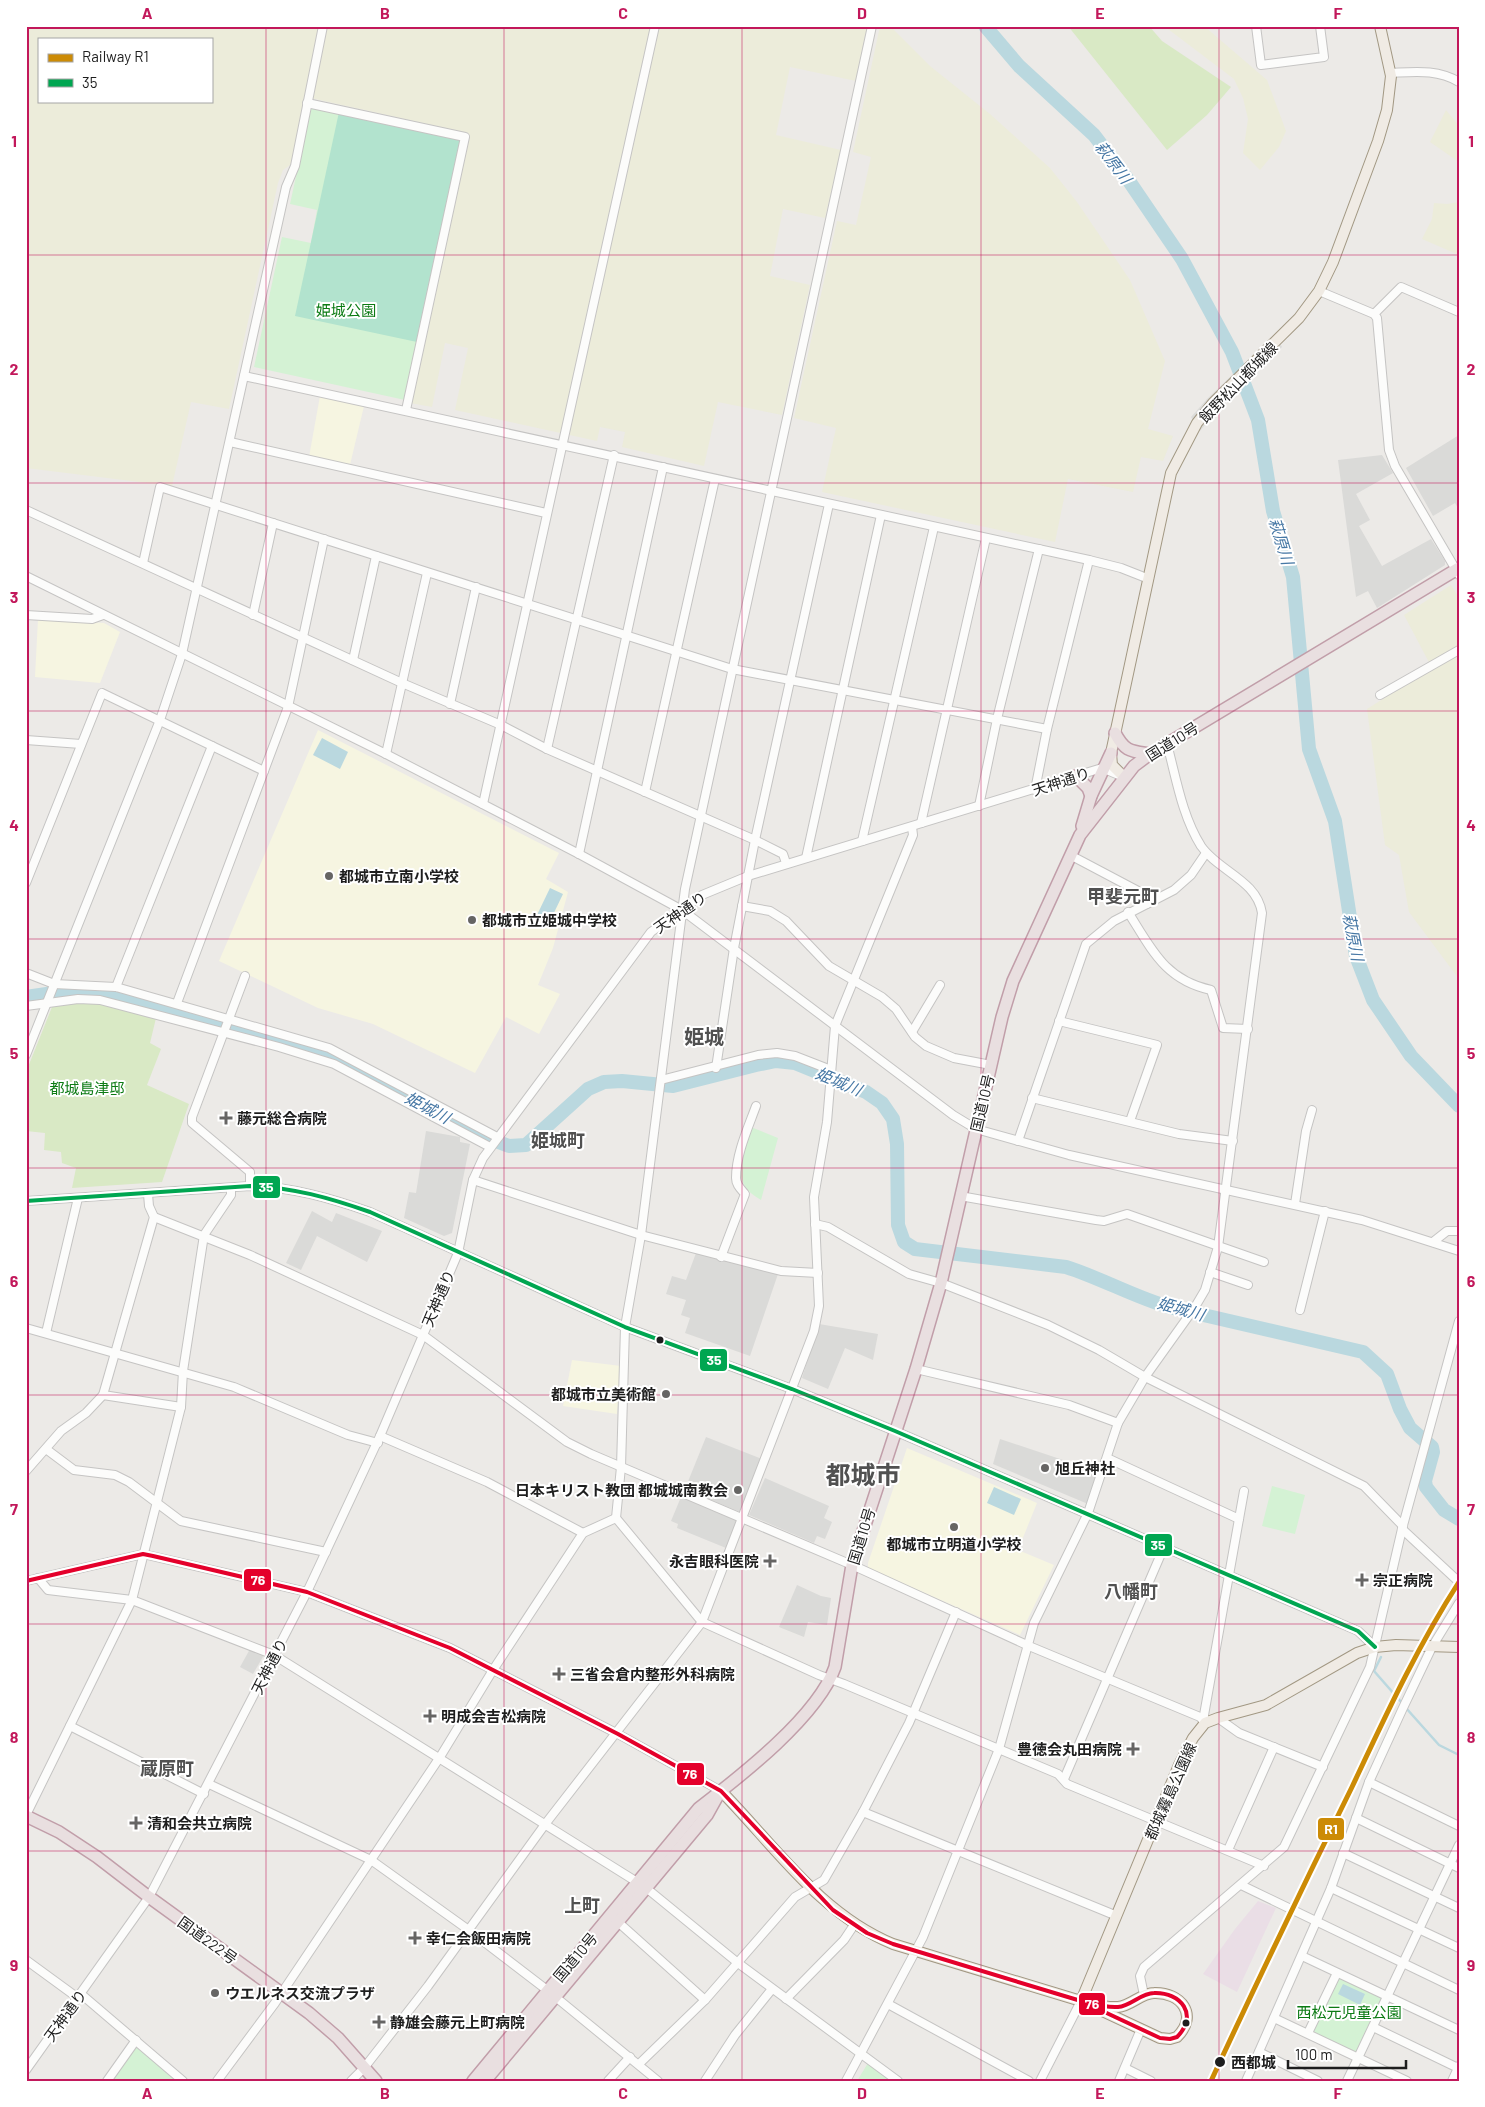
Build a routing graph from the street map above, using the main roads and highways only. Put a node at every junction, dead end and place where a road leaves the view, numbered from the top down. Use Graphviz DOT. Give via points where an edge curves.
graph roads {
  1 [pos="1380,26"];
  2 [pos="1458,571"];
  3 [pos="1116,733"];
  4 [pos="1111,753"];
  5 [pos="1150,754"];
  6 [pos="1076,776"];
  7 [pos="1124,777"];
  8 [pos="1091,796"];
  9 [pos="1080,835"];
  10 [pos="1459,1647"];
  11 [pos="721,1791"];
  12 [pos="26,1816"];
  13 [pos="641,1885"];
  14 [pos="551,1993"];
  15 [pos="1080,2001"];
  16 [pos="376,2081"];
  17 [pos="474,2081"];
  18 [pos="485,2081"];
  1 -- 3 [label="main road, 飯野松山都城線" via="1390,73 1386,110 1334,262 1319,291 1286,333 1213,403 1197,423 1171,473"];
  2 -- 5 [label="highway, 国道10号"];
  3 -- 4 [label="main road, 飯野松山都城線"];
  3 -- 5 [label="highway" via="1121,744 1129,750"];
  4 -- 7 [label="main road" via="1112,765"];
  4 -- 8 [label="highway"];
  5 -- 7 [label="highway, 国道10号"];
  6 -- 8 [label="highway"];
  7 -- 9 [label="highway, 国道10号"];
  8 -- 9 [label="highway"];
  9 -- 11 [label="highway, 国道10号" via="1013,980 990,1065 941,1282 852,1565 831,1679 799,1720"];
  10 -- 15 [label="main road, 都城霧島公園線" via="1375,1647 1357,1653 1266,1705 1205,1724 1178,1765"];
  11 -- 13 [label="highway, 国道10号" via="707,1814"];
  11 -- 15 [label="main road" via="810,1888 854,1924 881,1939 917,1952"];
  12 -- 16 [label="highway, 国道222号" via="98,1857 280,1992 338,2038"];
  13 -- 14 [label="highway, 国道10号"];
  13 -- 14 [label="highway, 国道10号" via="618,1922"];
  14 -- 17 [label="highway, 国道10号"];
  14 -- 18 [label="highway, 国道10号"];
  15 -- 15 [label="main road" via="1120,2007 1151,1993 1169,1994 1181,2001 1186,2011 1186,2022 1180,2034 1170,2039 1160,2038"];
}
